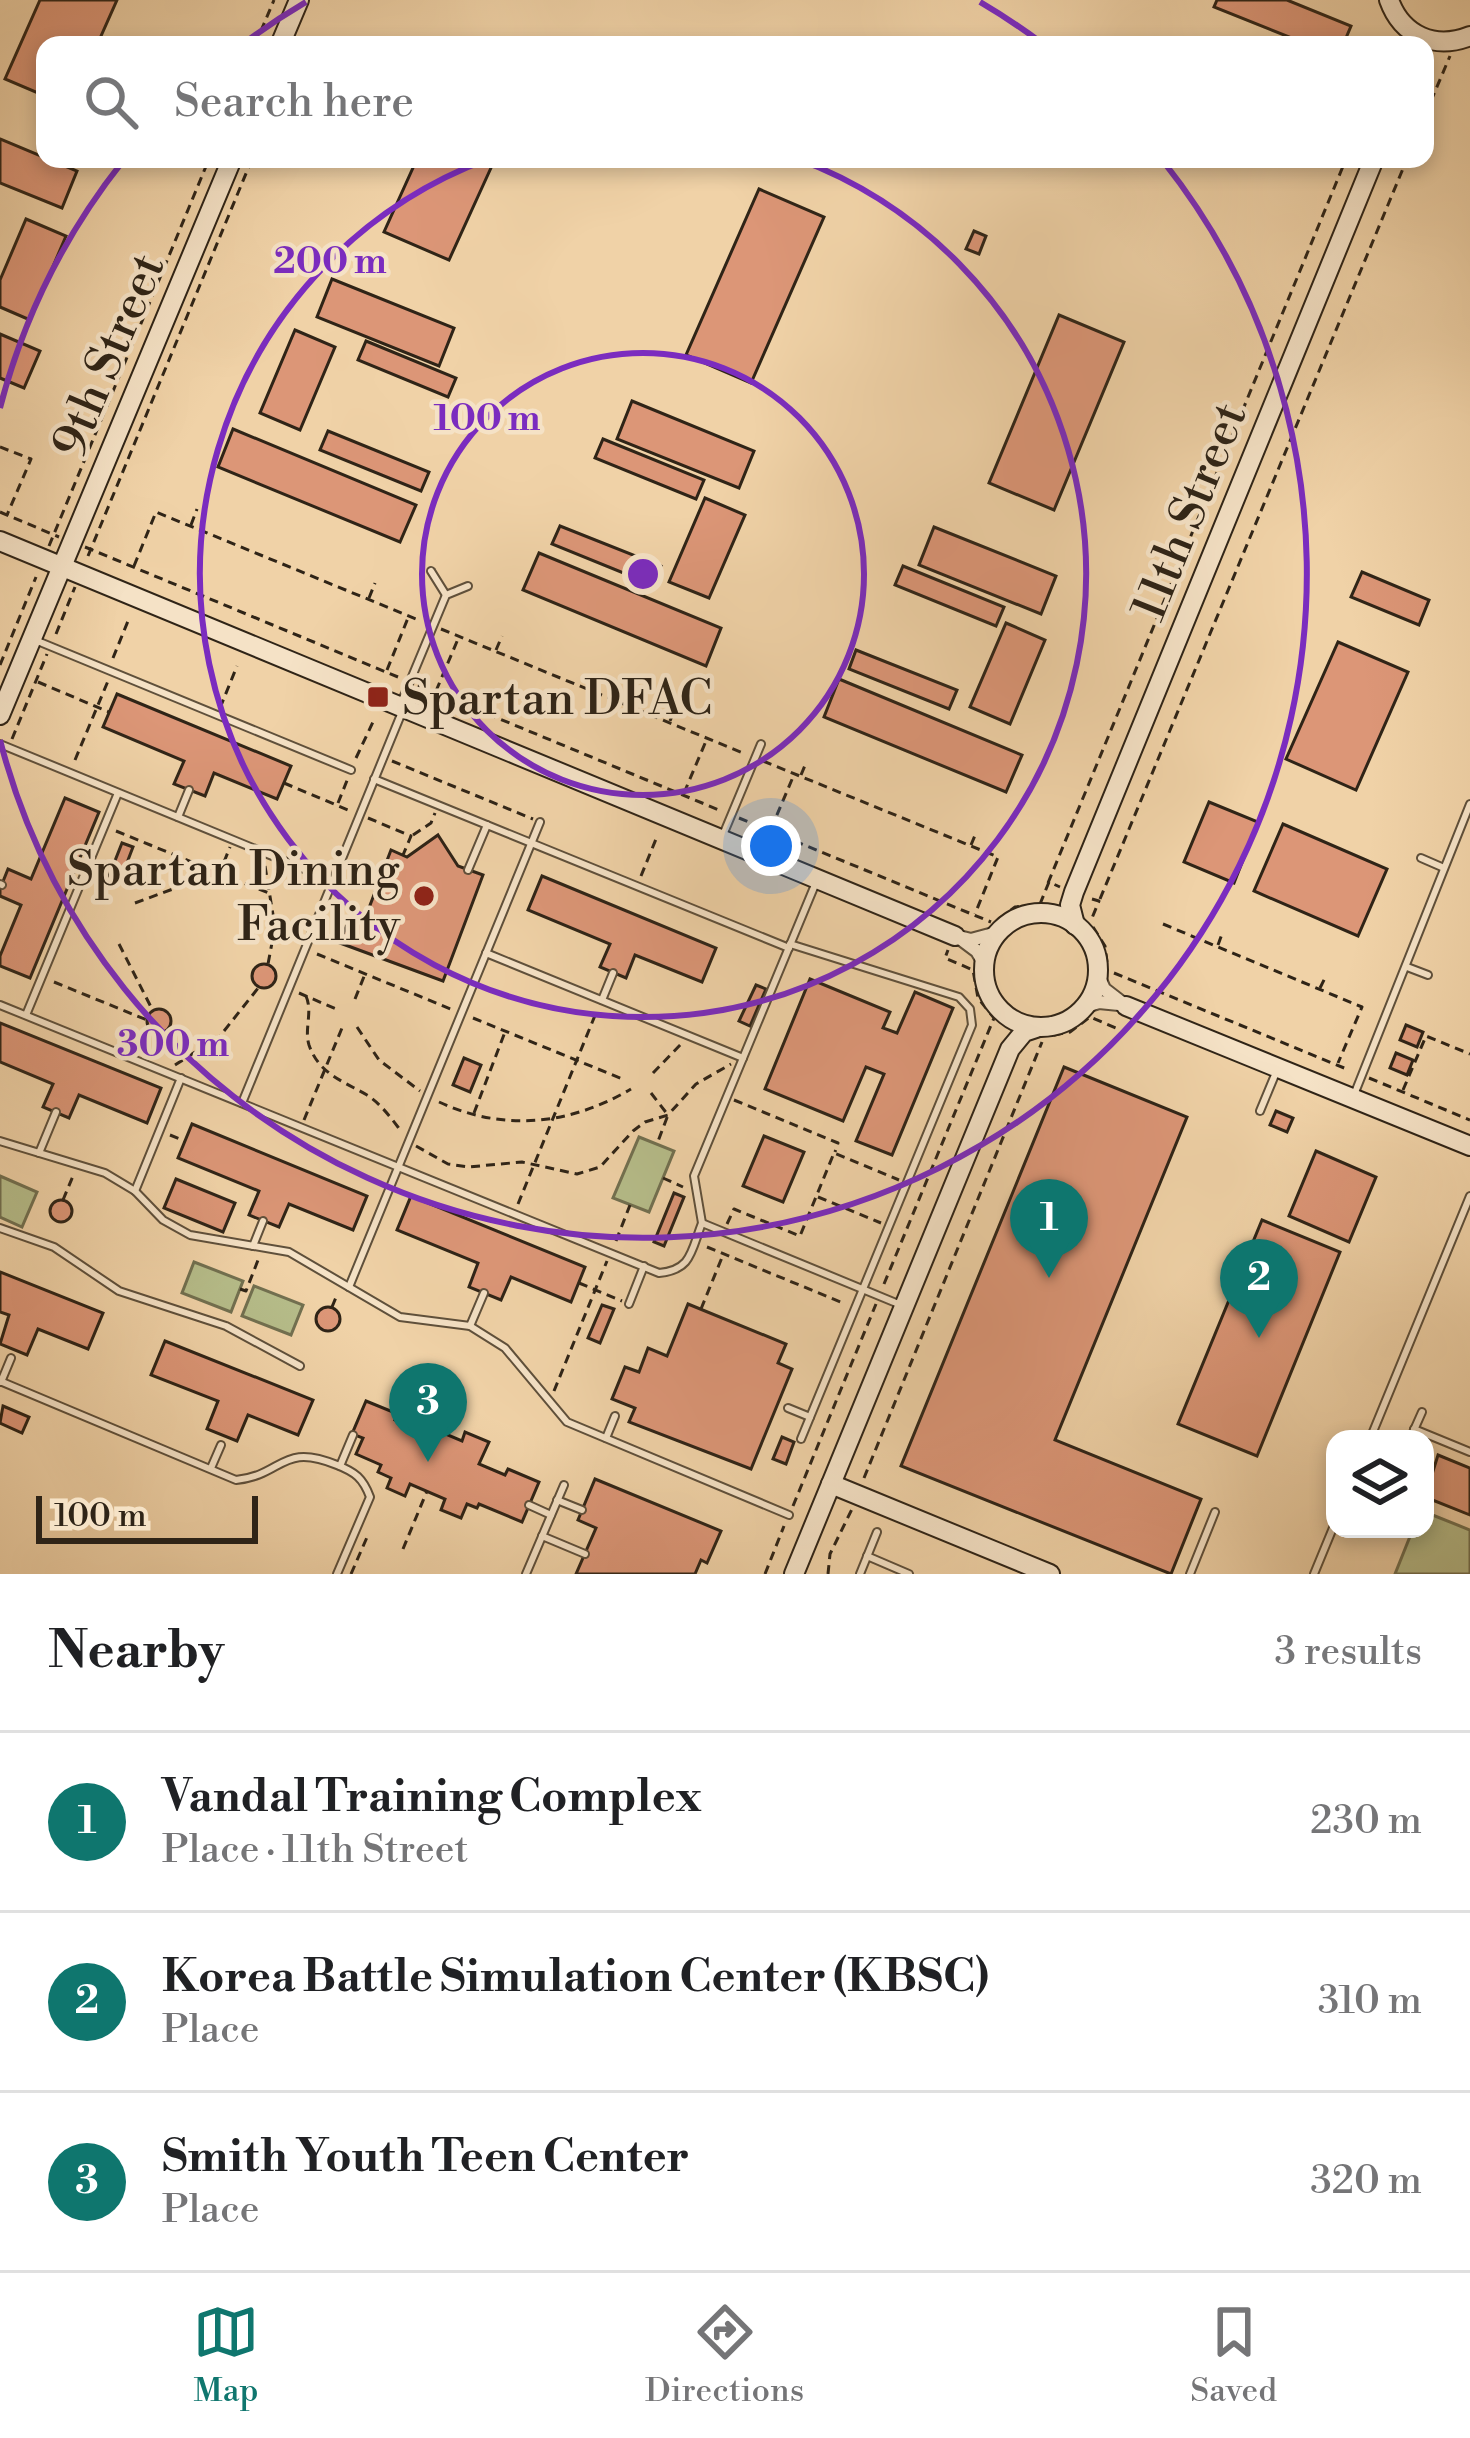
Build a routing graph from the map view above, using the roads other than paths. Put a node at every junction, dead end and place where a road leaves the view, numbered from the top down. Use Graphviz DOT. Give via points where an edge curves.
graph roads {
  1 [pos="298,0"];
  2 [pos="1389,0"];
  3 [pos="284,36"];
  4 [pos="1409,36"];
  5 [pos="1470,36"];
  6 [pos="1438,48"];
  7 [pos="228,168"];
  8 [pos="1370,168"];
  9 [pos="0,541"];
  10 [pos="52,563"];
  11 [pos="431,571"];
  12 [pos="468,586"];
  13 [pos="446,595"];
  14 [pos="31,638"];
  15 [pos="402,707"];
  16 [pos="0,715"];
  17 [pos="761,744"];
  18 [pos="4,746"];
  19 [pos="351,770"];
  20 [pos="374,779"];
  21 [pos="189,790"];
  22 [pos="118,793"];
  23 [pos="1470,804"];
  24 [pos="178,817"];
  25 [pos="540,822"];
  26 [pos="487,825"];
  27 [pos="721,839"];
  28 [pos="531,843"];
  29 [pos="1421,859"];
  30 [pos="1444,868"];
  31 [pos="468,870"];
  32 [pos="817,879"];
  33 [pos="333,880"];
  34 [pos="1074,892"];
  35 [pos="1048,914"];
  36 [pos="1076,925"];
  37 [pos="997,933"];
  38 [pos="955,936"];
  39 [pos="789,946"];
  40 [pos="486,953"];
  41 [pos="984,963"];
  42 [pos="1407,967"];
  43 [pos="613,973"];
  44 [pos="1098,976"];
  45 [pos="1428,976"];
  46 [pos="602,1000"];
  47 [pos="0,1005"];
  48 [pos="1085,1006"];
  49 [pos="1126,1006"];
  50 [pos="26,1015"];
  51 [pos="1005,1015"];
  52 [pos="1036,1028"];
  53 [pos="1010,1049"];
  54 [pos="743,1058"];
  55 [pos="1277,1069"];
  56 [pos="182,1078"];
  57 [pos="1352,1099"];
  58 [pos="242,1103"];
  59 [pos="56,1112"];
  60 [pos="1260,1112"];
  61 [pos="0,1142"];
  62 [pos="1470,1146"];
  63 [pos="39,1153"];
  64 [pos="398,1167"];
  65 [pos="135,1191"];
  66 [pos="1470,1196"];
  67 [pos="263,1221"];
  68 [pos="702,1223"];
  69 [pos="0,1228"];
  70 [pos="253,1246"];
  71 [pos="644,1266"];
  72 [pos="345,1285"];
  73 [pos="863,1289"];
  74 [pos="484,1293"];
  75 [pos="629,1304"];
  76 [pos="904,1306"];
  77 [pos="470,1326"];
  78 [pos="11,1358"];
  79 [pos="300,1366"];
  80 [pos="0,1382"];
  81 [pos="788,1408"];
  82 [pos="1421,1412"];
  83 [pos="615,1416"];
  84 [pos="810,1417"];
  85 [pos="1414,1429"];
  86 [pos="1374,1430"];
  87 [pos="353,1435"];
  88 [pos="606,1438"];
  89 [pos="801,1439"];
  90 [pos="221,1445"];
  91 [pos="1470,1452"];
  92 [pos="340,1466"];
  93 [pos="211,1468"];
  94 [pos="831,1484"];
  95 [pos="564,1485"];
  96 [pos="557,1500"];
  97 [pos="530,1505"];
  98 [pos="582,1510"];
  99 [pos="1215,1512"];
  100 [pos="551,1515"];
  101 [pos="789,1515"];
  102 [pos="877,1532"];
  103 [pos="542,1536"];
  104 [pos="1329,1538"];
  105 [pos="585,1554"];
  106 [pos="867,1556"];
  107 [pos="337,1574"];
  108 [pos="526,1574"];
  109 [pos="794,1574"];
  110 [pos="860,1574"];
  111 [pos="909,1574"];
  112 [pos="1050,1574"];
  113 [pos="1190,1574"];
  114 [pos="1314,1574"];
  1 -- 3 [label="main road"];
  2 -- 4 [label="main road"];
  5 -- 6 [label="main road"];
  7 -- 10 [label="main road, 9th Street"];
  8 -- 34 [label="main road, 11th Street"];
  9 -- 10 [label="main road"];
  10 -- 14 [label="main road, 9th Street"];
  10 -- 15 [label="main road"];
  11 -- 13 [label="lane"];
  12 -- 13 [label="lane"];
  13 -- 15 [label="lane"];
  14 -- 16 [label="main road, 9th Street"];
  14 -- 19 [label="lane"];
  15 -- 20 [label="lane"];
  15 -- 27 [label="main road"];
  17 -- 27 [label="lane"];
  18 -- 22 [label="lane"];
  20 -- 26 [label="lane"];
  20 -- 33 [label="lane"];
  21 -- 24 [label="lane"];
  22 -- 24 [label="lane"];
  22 -- 50 [label="lane"];
  23 -- 30 [label="lane"];
  24 -- 33 [label="lane"];
  25 -- 28 [label="lane"];
  26 -- 28 [label="lane"];
  26 -- 31 [label="lane"];
  27 -- 32 [label="main road"];
  28 -- 39 [label="lane"];
  28 -- 40 [label="lane"];
  29 -- 30 [label="lane"];
  30 -- 42 [label="lane"];
  32 -- 38 [label="main road"];
  32 -- 39 [label="lane"];
  33 -- 58 [label="lane"];
  34 -- 35 [label="main road"];
  34 -- 36 [label="main road"];
  35 -- 36 [label="main road"];
  35 -- 37 [label="main road" via="1022,916"];
  36 -- 44 [label="main road" via="1092,944"];
  37 -- 38 [label="street"];
  37 -- 41 [label="main road"];
  38 -- 41 [label="street"];
  39 -- 54 [label="lane"];
  39 -- 73 [label="lane" via="959,997 970,1010 972,1025"];
  40 -- 46 [label="lane"];
  40 -- 64 [label="lane"];
  41 -- 51 [label="main road" via="988,993"];
  42 -- 45 [label="lane"];
  42 -- 57 [label="lane"];
  43 -- 46 [label="lane"];
  44 -- 48 [label="main road"];
  44 -- 49 [label="street"];
  46 -- 54 [label="lane"];
  47 -- 50 [label="lane"];
  48 -- 49 [label="street"];
  48 -- 52 [label="main road" via="1064,1023"];
  49 -- 55 [label="main road"];
  50 -- 56 [label="lane"];
  51 -- 52 [label="main road"];
  51 -- 53 [label="main road"];
  52 -- 53 [label="main road"];
  53 -- 76 [label="main road"];
  54 -- 68 [label="lane" via="694,1176"];
  55 -- 57 [label="main road"];
  55 -- 60 [label="lane"];
  56 -- 58 [label="lane"];
  56 -- 65 [label="lane"];
  57 -- 62 [label="main road"];
  58 -- 64 [label="lane"];
  59 -- 63 [label="lane"];
  61 -- 63 [label="lane"];
  63 -- 65 [label="lane"];
  64 -- 71 [label="lane"];
  64 -- 72 [label="lane"];
  65 -- 70 [label="lane" via="190,1235"];
  66 -- 86 [label="lane"];
  67 -- 70 [label="lane"];
  68 -- 71 [label="lane" via="678,1271"];
  68 -- 73 [label="lane"];
  69 -- 79 [label="lane" via="54,1247 118,1292 226,1326"];
  70 -- 72 [label="lane" via="289,1252"];
  71 -- 75 [label="lane"];
  72 -- 77 [label="lane" via="400,1317"];
  73 -- 76 [label="lane"];
  73 -- 84 [label="lane"];
  74 -- 77 [label="lane"];
  76 -- 94 [label="main road"];
  77 -- 88 [label="lane" via="505,1348 566,1422"];
  78 -- 80 [label="lane"];
  80 -- 93 [label="lane"];
  81 -- 84 [label="lane"];
  82 -- 85 [label="lane"];
  83 -- 88 [label="lane"];
  84 -- 89 [label="lane"];
  85 -- 91 [label="lane"];
  87 -- 92 [label="lane"];
  88 -- 101 [label="lane"];
  90 -- 93 [label="lane"];
  92 -- 93 [label="lane" via="307,1454 250,1479"];
  92 -- 107 [label="lane" via="356,1472 370,1497"];
  94 -- 109 [label="main road"];
  94 -- 112 [label="main road"];
  95 -- 96 [label="lane"];
  96 -- 98 [label="lane"];
  96 -- 100 [label="lane"];
  97 -- 100 [label="lane"];
  99 -- 113 [label="lane"];
  100 -- 103 [label="lane"];
  102 -- 106 [label="lane"];
  103 -- 105 [label="lane"];
  103 -- 108 [label="lane"];
  104 -- 114 [label="lane"];
  106 -- 110 [label="lane"];
  106 -- 111 [label="lane"];
}
